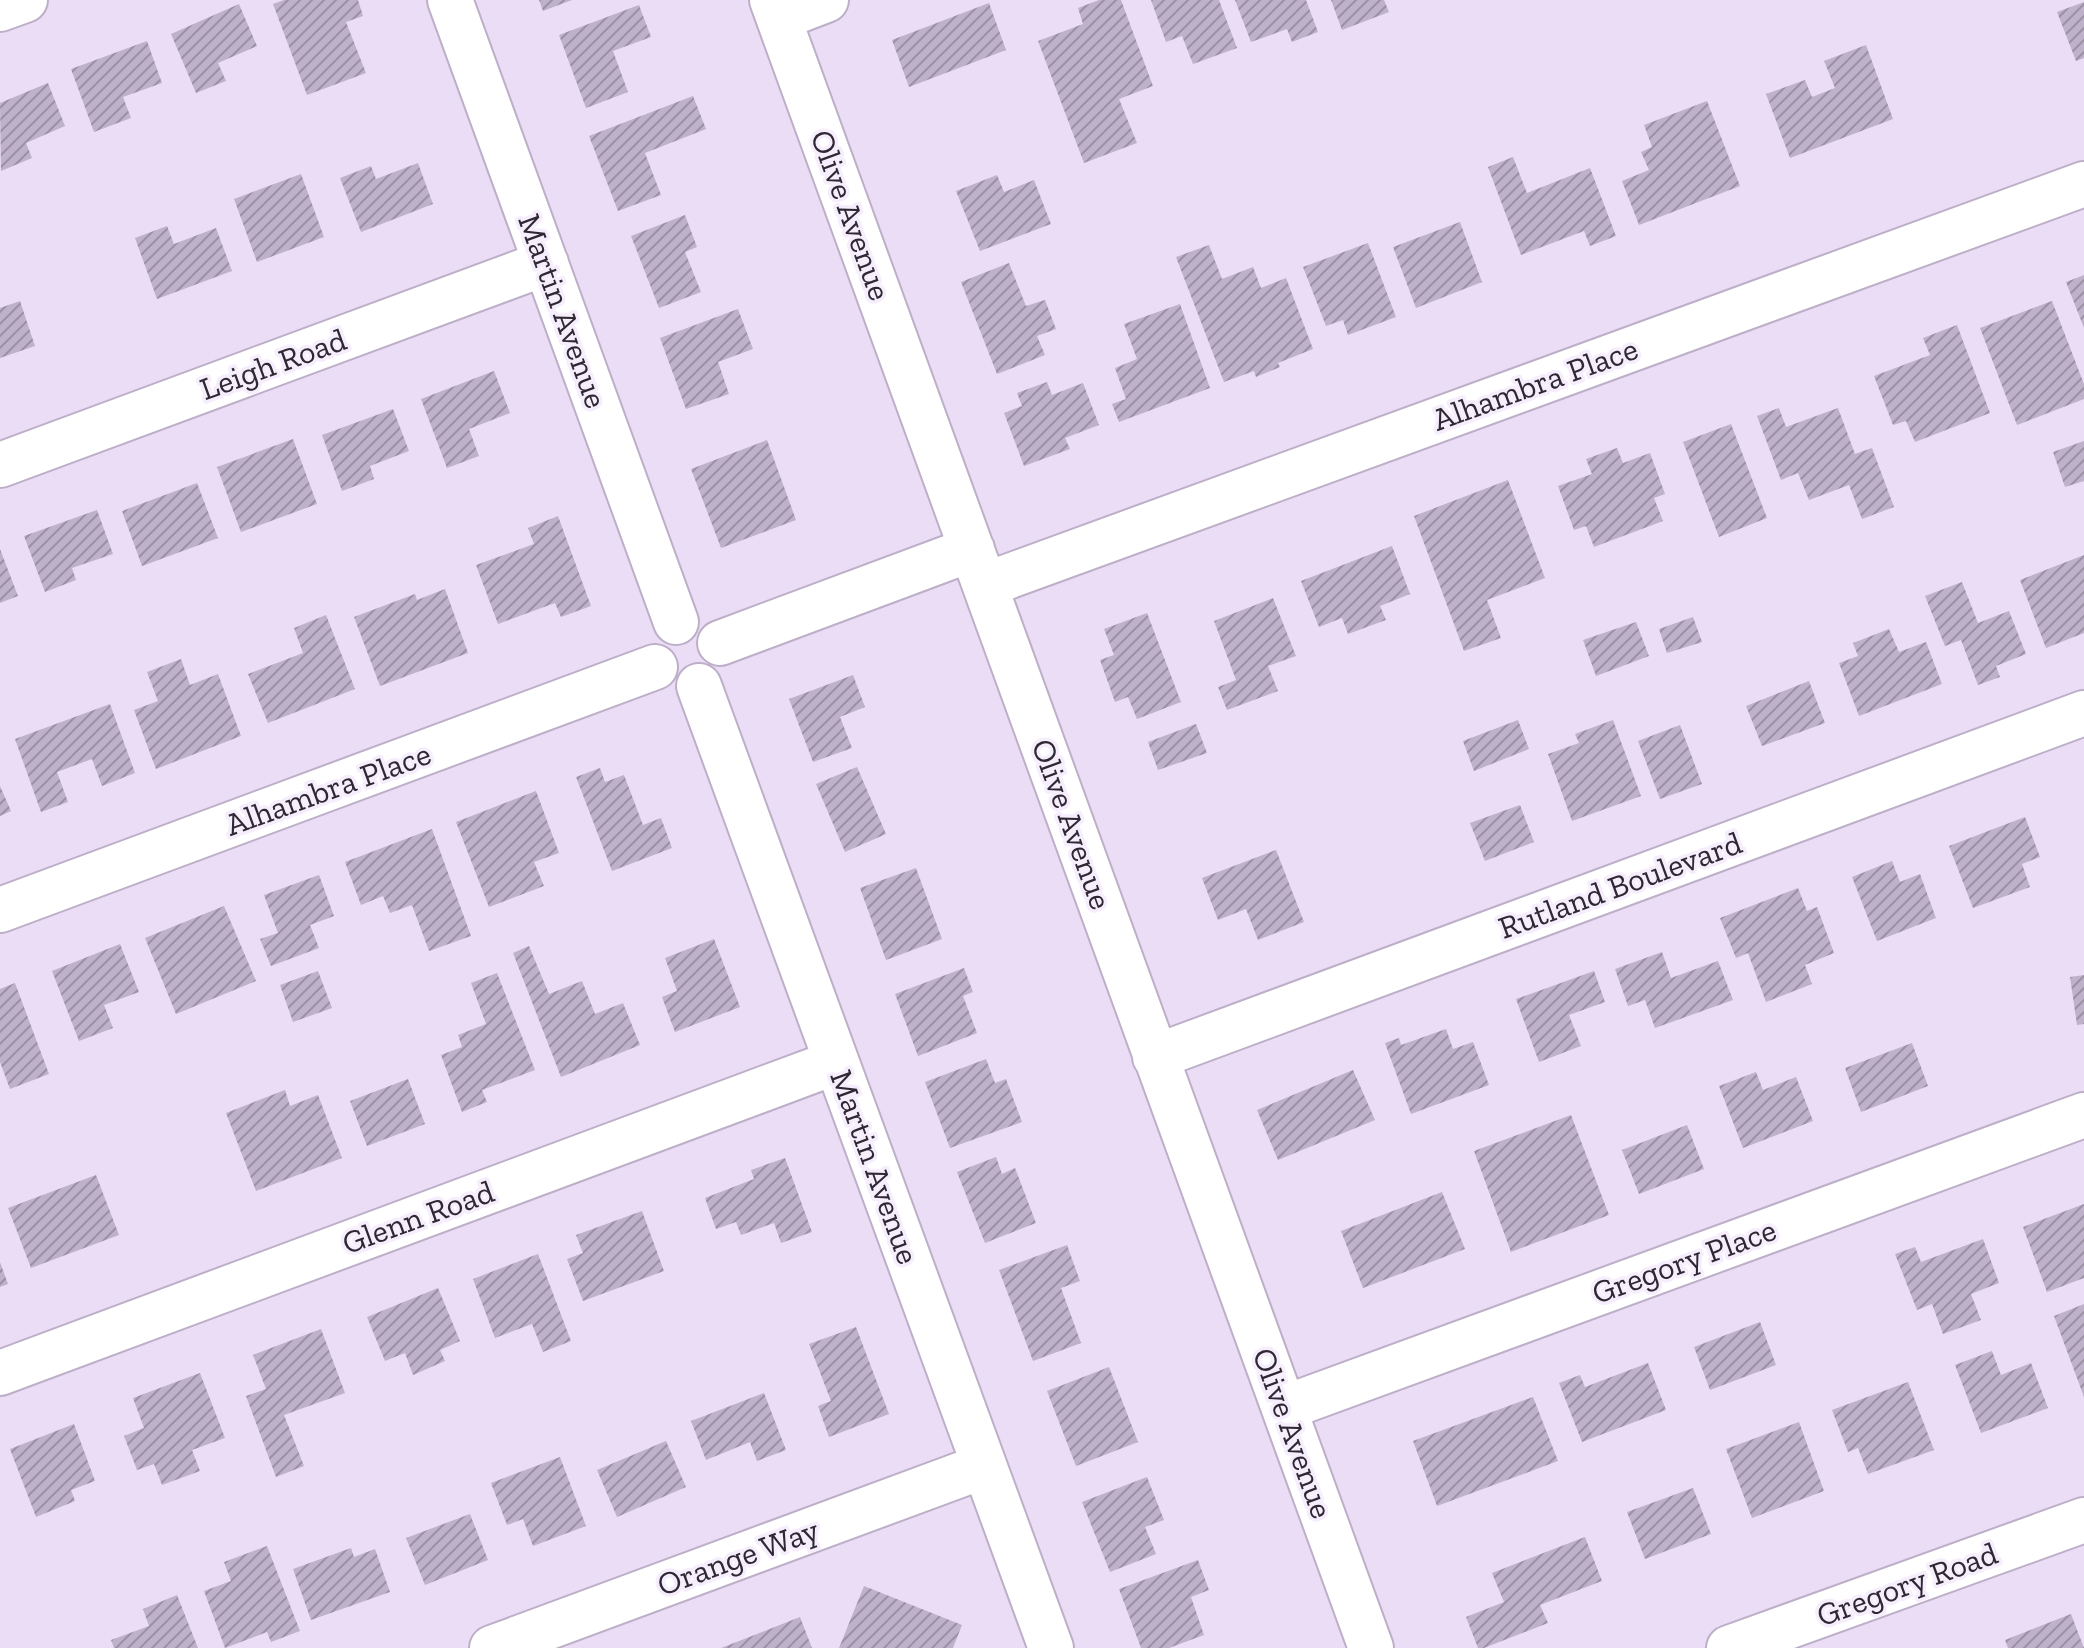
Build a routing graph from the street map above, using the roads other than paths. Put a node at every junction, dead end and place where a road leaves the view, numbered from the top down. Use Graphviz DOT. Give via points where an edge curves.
graph roads {
  1 [pos="25,0"];
  2 [pos="450,0"];
  3 [pos="826,0"];
  4 [pos="0,9"];
  5 [pos="776,9"];
  6 [pos="2084,184"];
  7 [pos="546,263"];
  8 [pos="0,465"];
  9 [pos="979,567"];
  10 [pos="676,622"];
  11 [pos="720,643"];
  12 [pos="655,667"];
  13 [pos="699,686"];
  14 [pos="2084,713"];
  15 [pos="0,910"];
  16 [pos="1155,1057"];
  17 [pos="836,1062"];
  18 [pos="2084,1115"];
  19 [pos="0,1373"];
  20 [pos="1284,1408"];
  21 [pos="984,1466"];
  22 [pos="2084,1520"];
  23 [pos="492,1648"];
  24 [pos="1051,1648"];
  25 [pos="1371,1648"];
  26 [pos="1729,1648"];
  1 -- 4 [label="street"];
  2 -- 7 [label="street, Martin Avenue"];
  3 -- 5 [label="street"];
  5 -- 9 [label="street, Olive Avenue"];
  6 -- 9 [label="street, Alhambra Place"];
  7 -- 8 [label="street, Leigh Road"];
  7 -- 10 [label="street, Martin Avenue"];
  9 -- 11 [label="street, Alhambra Place"];
  9 -- 16 [label="street, Olive Avenue"];
  10 -- 11 [label="street" via="697,621"];
  10 -- 12 [label="street" via="656,640"];
  11 -- 13 [label="street" via="716,673"];
  12 -- 13 [label="street" via="669,683"];
  12 -- 15 [label="street, Alhambra Place"];
  13 -- 17 [label="street, Martin Avenue"];
  14 -- 16 [label="street, Rutland Boulevard"];
  16 -- 20 [label="street, Olive Avenue"];
  17 -- 19 [label="street, Glenn Road"];
  17 -- 21 [label="street, Martin Avenue"];
  18 -- 20 [label="street, Gregory Place"];
  20 -- 25 [label="street, Olive Avenue"];
  21 -- 23 [label="street, Orange Way"];
  21 -- 24 [label="street, Martin Avenue"];
  22 -- 26 [label="street, Gregory Road"];
}
